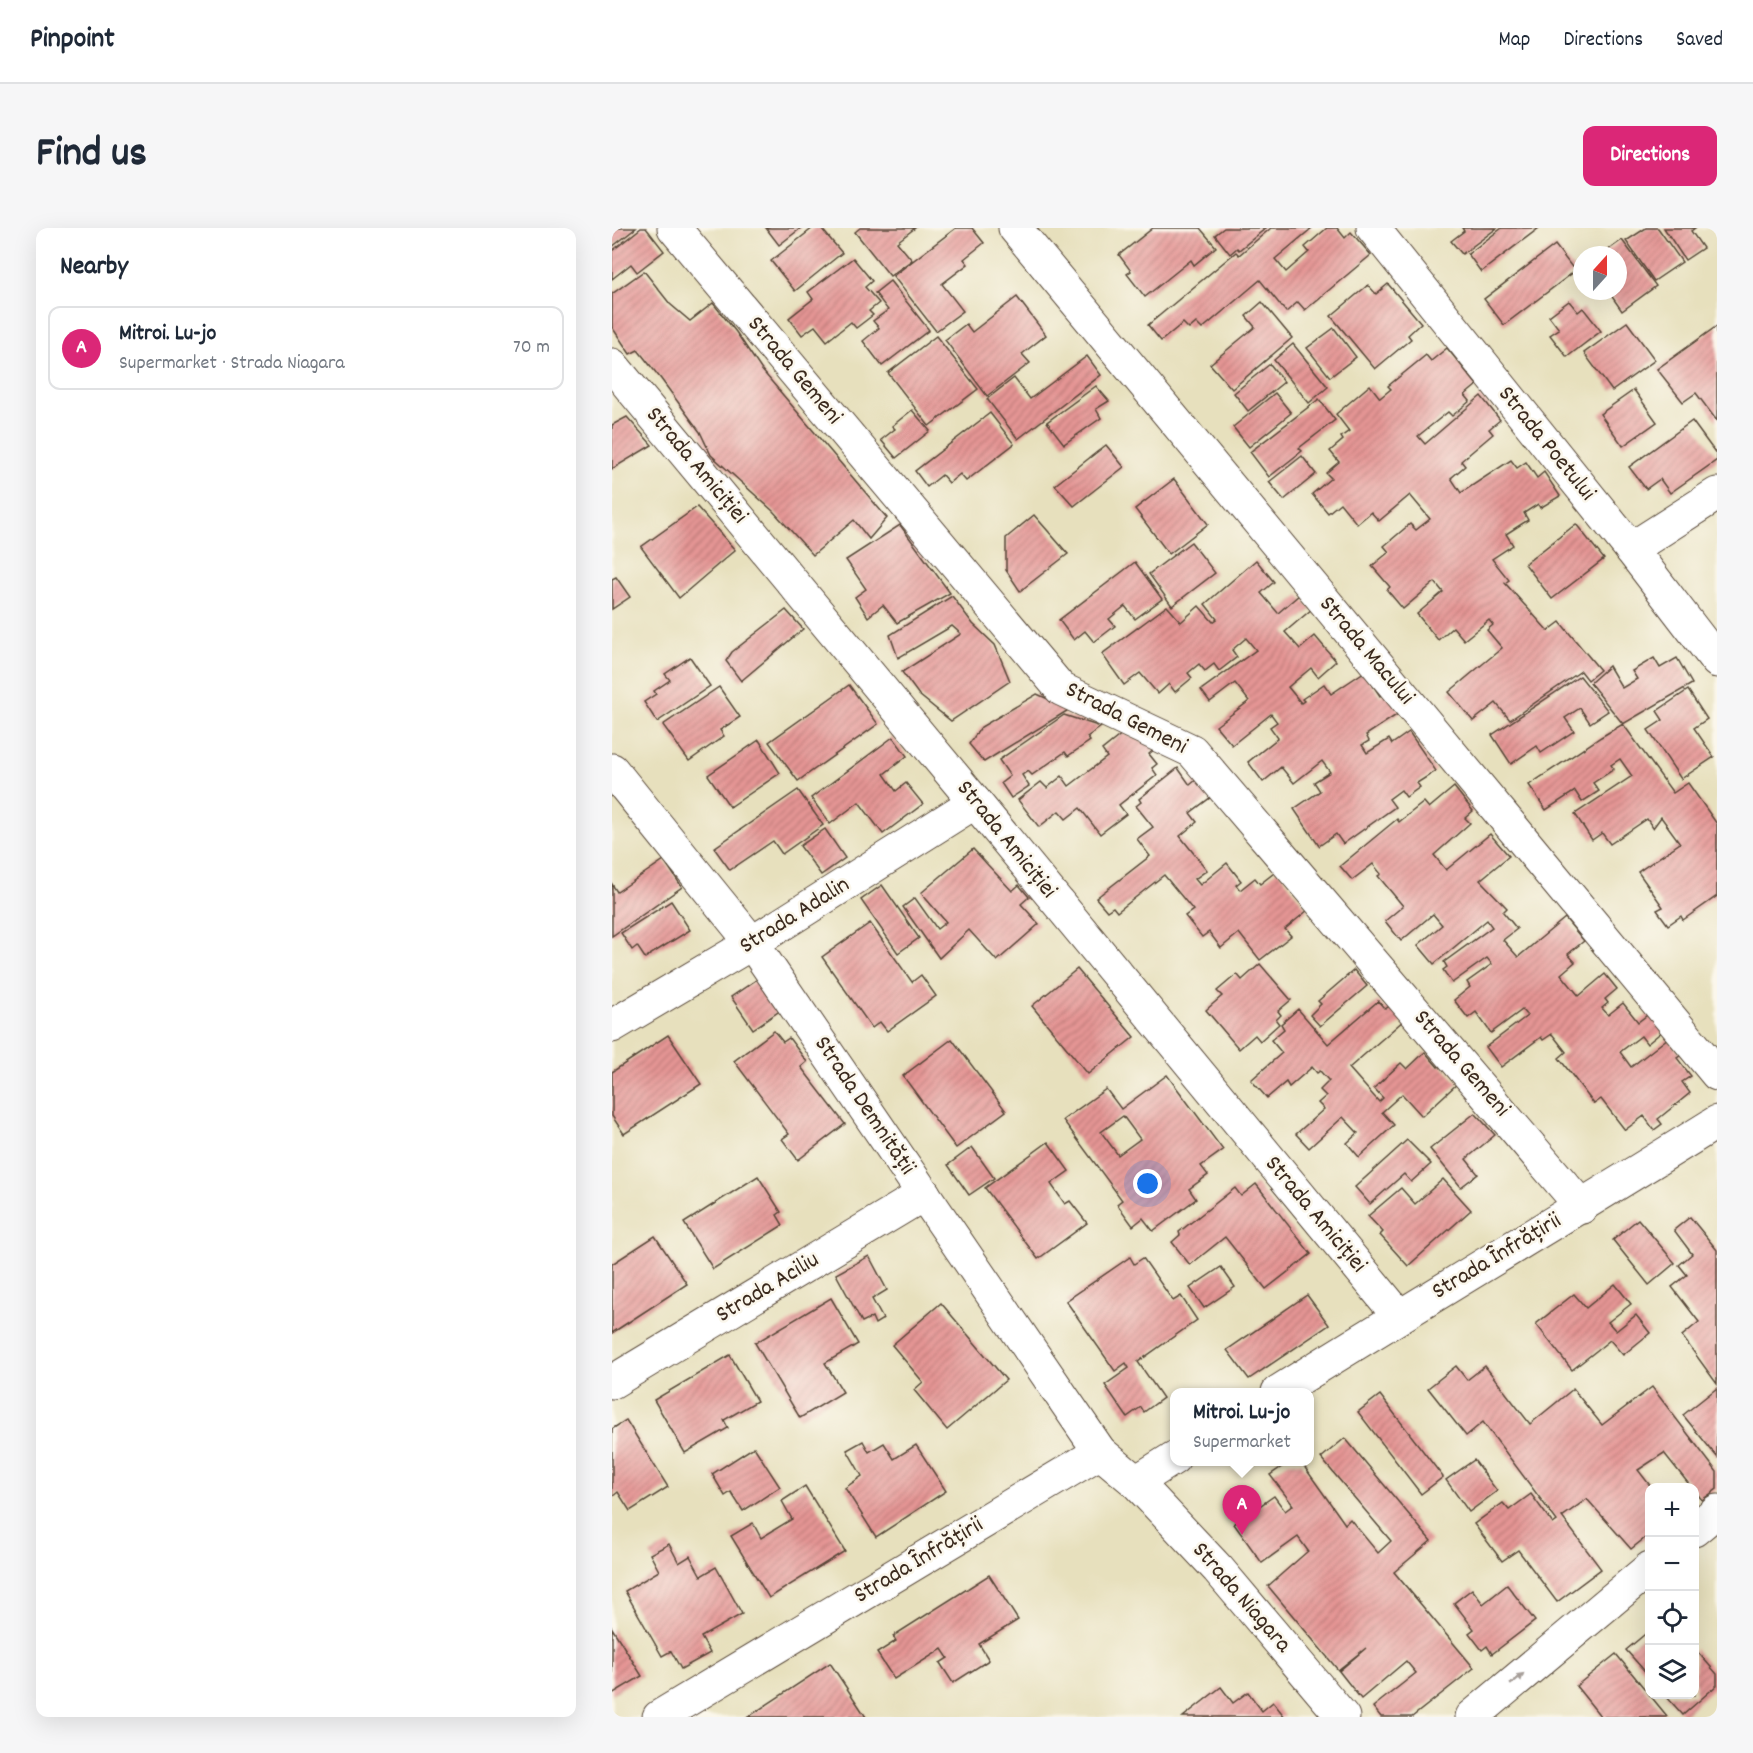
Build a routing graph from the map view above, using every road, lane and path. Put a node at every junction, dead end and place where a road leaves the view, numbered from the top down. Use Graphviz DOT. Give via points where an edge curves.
graph roads {
  1 [pos="674,228"];
  2 [pos="1015,228"];
  3 [pos="1374,228"];
  4 [pos="612,366"];
  5 [pos="1717,494"];
  6 [pos="1631,549"];
  7 [pos="1717,661"];
  8 [pos="612,770"];
  9 [pos="975,802"];
  10 [pos="752,943"];
  11 [pos="612,1026"];
  12 [pos="1717,1074"];
  13 [pos="1717,1122"];
  14 [pos="924,1194"];
  15 [pos="1582,1207"];
  16 [pos="1399,1316"];
  17 [pos="612,1382"];
  18 [pos="1284,1388"];
  19 [pos="1101,1452"];
  20 [pos="1170,1461"];
  21 [pos="1136,1482"];
  22 [pos="1717,1511"];
  23 [pos="1699,1527"];
  24 [pos="1645,1572"];
  25 [pos="659,1717"];
  26 [pos="1343,1717"];
  27 [pos="1472,1717"];
  1 -- 15 [label="street, Strada Gemeni" via="1061,689 1192,751"];
  2 -- 12 [label="street, Strada Macului"];
  3 -- 6 [label="street, Strada Poetului"];
  4 -- 9 [label="street, Strada Amiciției"];
  5 -- 6 [label="street"];
  6 -- 7 [label="street, Strada Poetului"];
  8 -- 10 [label="street, Strada Demnității"];
  9 -- 10 [label="street, Strada Adalin"];
  9 -- 16 [label="street, Strada Amiciției"];
  10 -- 11 [label="street, Strada Adalin"];
  10 -- 14 [label="street, Strada Demnității"];
  13 -- 15 [label="street, Strada Înfrățirii"];
  14 -- 17 [label="street, Strada Aciliu"];
  14 -- 19 [label="street, Strada Demnității"];
  15 -- 16 [label="street, Strada Înfrățirii"];
  16 -- 18 [label="street, Strada Înfrățirii"];
  19 -- 21 [label="street"];
  19 -- 25 [label="street, Strada Înfrățirii"];
  20 -- 21 [label="street"];
  21 -- 26 [label="street, Strada Niagara" via="1218,1569"];
  22 -- 23 [label="street"];
  27 -- 24 [label="street, one-way"];
}
